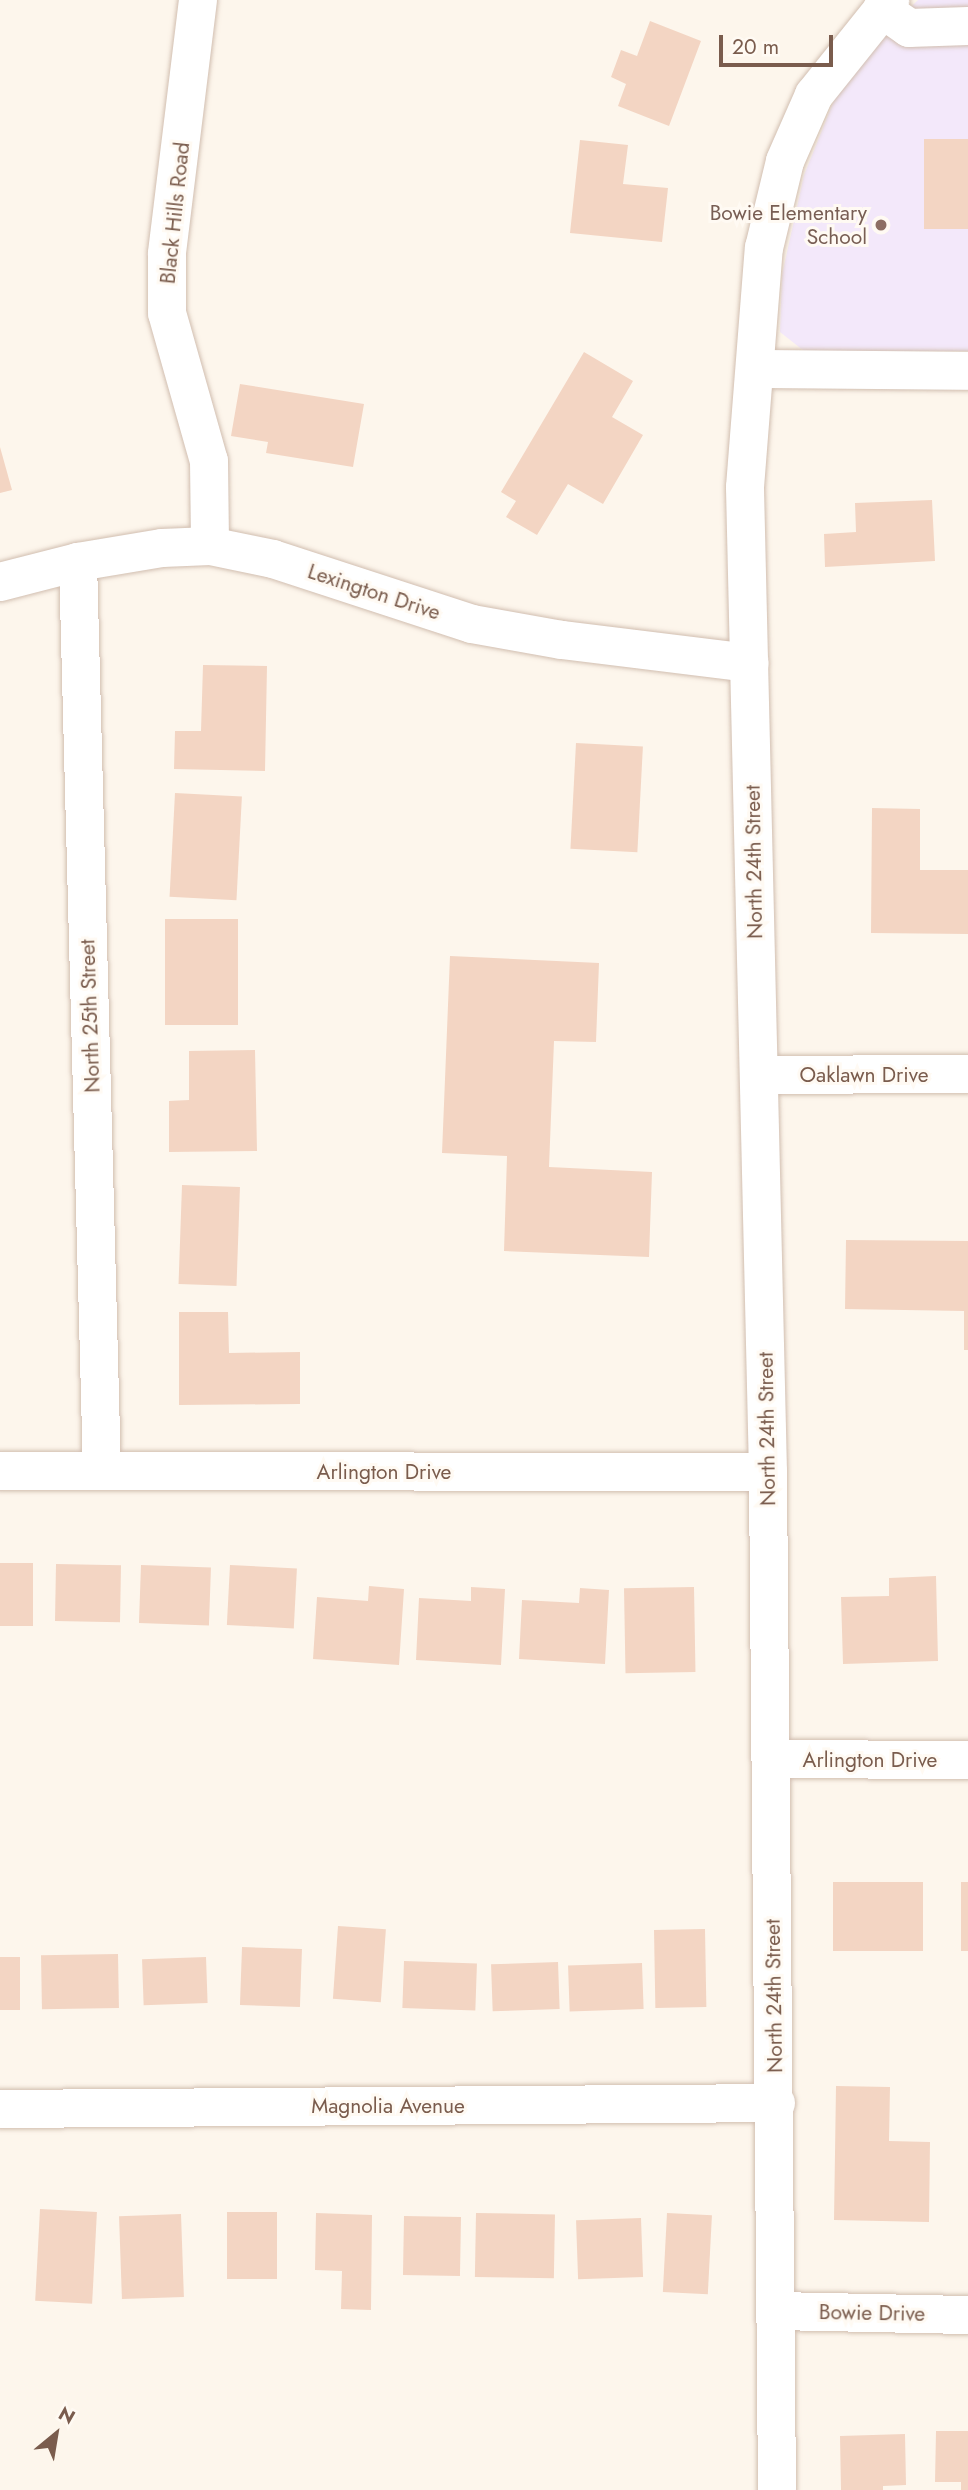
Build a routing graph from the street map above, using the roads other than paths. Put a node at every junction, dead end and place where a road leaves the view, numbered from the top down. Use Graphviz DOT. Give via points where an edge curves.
graph roads {
  1 [pos="198,0"];
  2 [pos="886,4"];
  3 [pos="968,26"];
  4 [pos="755,369"];
  5 [pos="968,371"];
  6 [pos="210,546"];
  7 [pos="78,562"];
  8 [pos="0,582"];
  9 [pos="750,663"];
  10 [pos="968,1074"];
  11 [pos="759,1075"];
  12 [pos="0,1471"];
  13 [pos="102,1471"];
  14 [pos="768,1472"];
  15 [pos="771,1759"];
  16 [pos="968,1760"];
  17 [pos="776,2103"];
  18 [pos="0,2109"];
  19 [pos="776,2311"];
  20 [pos="968,2315"];
  21 [pos="777,2490"];
  1 -- 6 [label="street, Black Hills Road" via="167,254 167,313 209,461"];
  2 -- 3 [label="street" via="909,28"];
  2 -- 4 [label="street, North 24th Street" via="814,95 785,161 764,248"];
  4 -- 5 [label="street"];
  4 -- 9 [label="street, North 24th Street" via="745,487"];
  6 -- 7 [label="street, Lexington Drive" via="162,548"];
  6 -- 9 [label="street, Lexington Drive" via="273,559 472,624"];
  7 -- 8 [label="street, Lexington Drive"];
  7 -- 13 [label="street, North 25th Street"];
  9 -- 11 [label="street, North 24th Street"];
  10 -- 11 [label="street, Oaklawn Drive"];
  11 -- 14 [label="street, North 24th Street"];
  12 -- 13 [label="street, Arlington Drive"];
  13 -- 14 [label="street, Arlington Drive"];
  14 -- 15 [label="street, North 24th Street"];
  15 -- 16 [label="street, Arlington Drive"];
  15 -- 17 [label="street, North 24th Street"];
  17 -- 18 [label="street, Magnolia Avenue"];
  17 -- 19 [label="street, North 24th Street"];
  19 -- 20 [label="street, Bowie Drive"];
  19 -- 21 [label="street, North 24th Street"];
}
